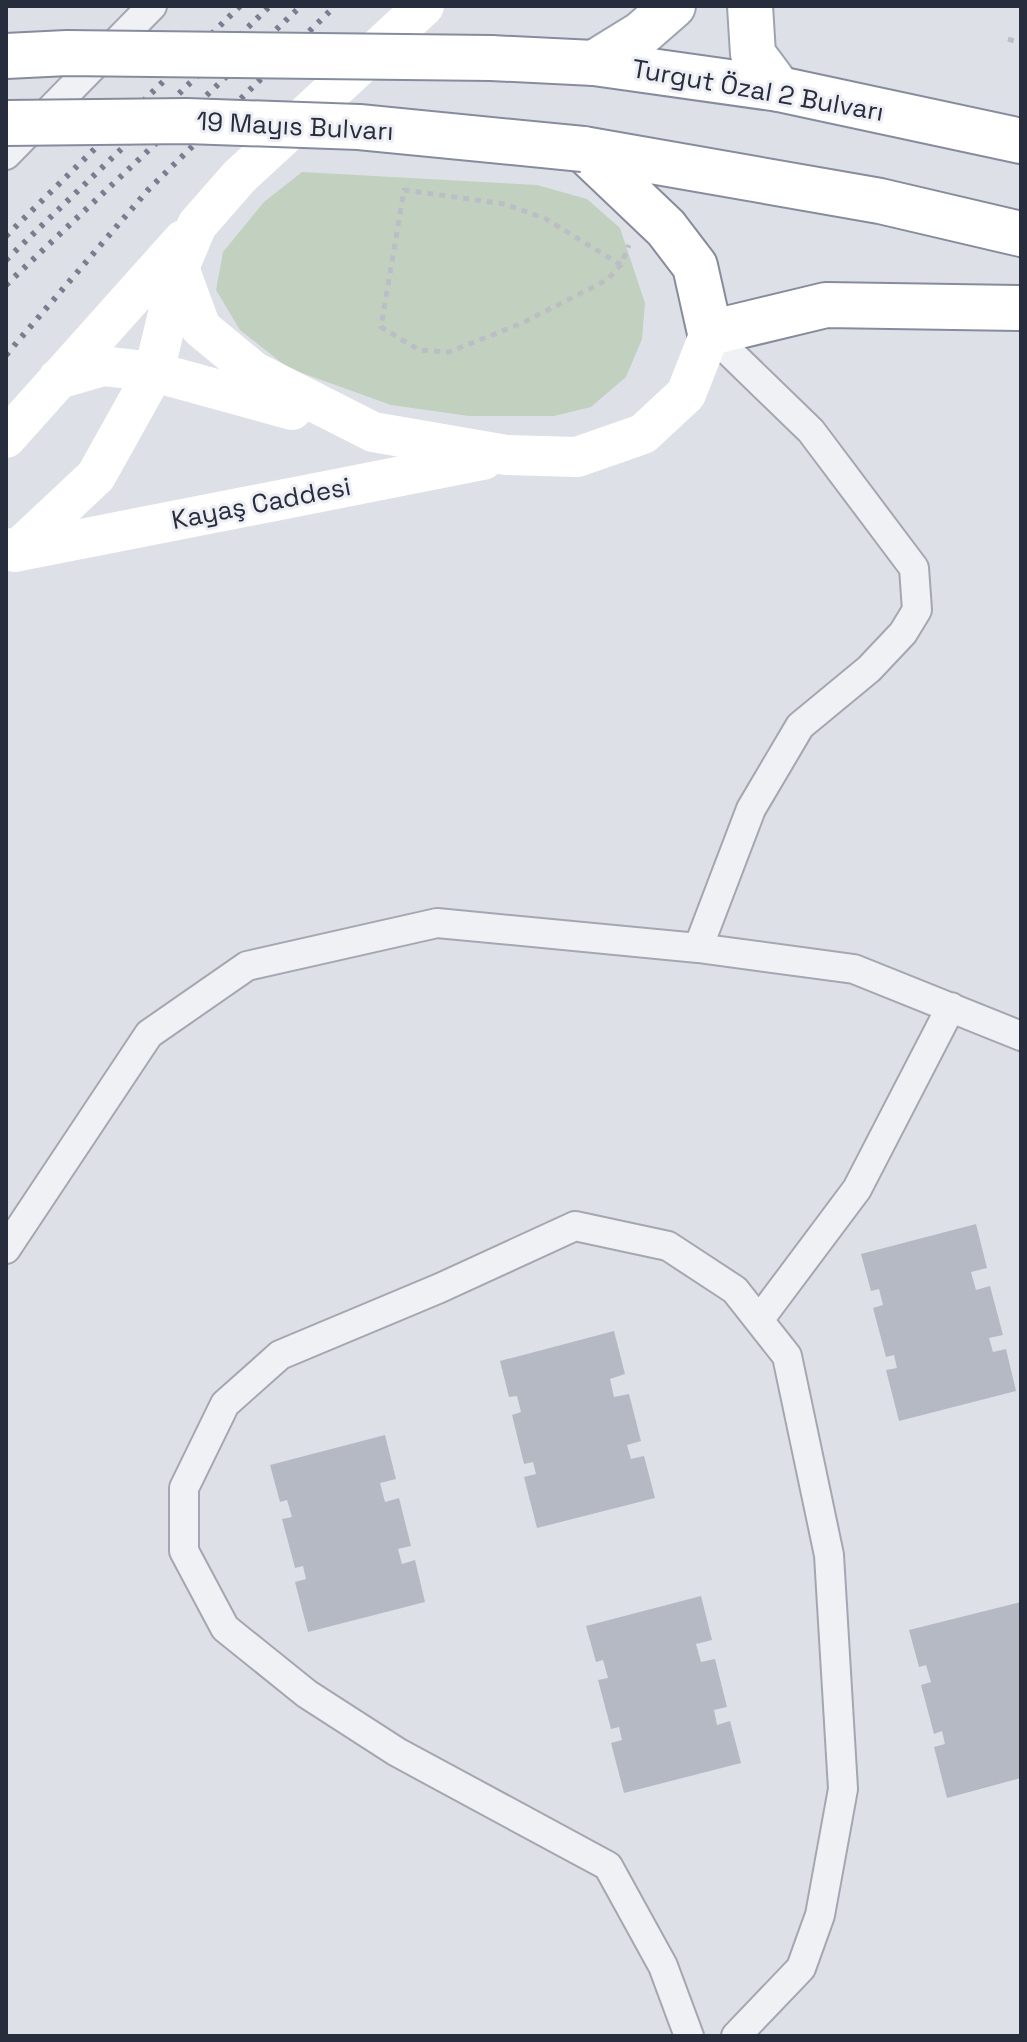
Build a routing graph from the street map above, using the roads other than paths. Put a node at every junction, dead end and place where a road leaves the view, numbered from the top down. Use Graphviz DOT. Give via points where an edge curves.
graph roads {
  1 [pos="152,6"];
  2 [pos="424,6"];
  3 [pos="673,6"];
  4 [pos="750,6"];
  5 [pos="6,56"];
  6 [pos="594,63"];
  7 [pos="779,89"];
  8 [pos="6,123"];
  9 [pos="1021,141"];
  10 [pos="583,149"];
  11 [pos="6,155"];
  12 [pos="197,225"];
  13 [pos="1021,234"];
  14 [pos="179,268"];
  15 [pos="1021,308"];
  16 [pos="710,333"];
  17 [pos="154,372"];
  18 [pos="58,379"];
  19 [pos="373,432"];
  20 [pos="6,438"];
  21 [pos="506,455"];
  22 [pos="9,554"];
  23 [pos="698,948"];
  24 [pos="951,1007"];
  25 [pos="1021,1036"];
  26 [pos="6,1249"];
  27 [pos="759,1320"];
  28 [pos="689,2036"];
  29 [pos="736,2036"];
  1 -- 11 [label="street"];
  2 -- 12 [label="street, Kayaş Caddesi" via="239,177"];
  3 -- 6 [label="main road"];
  4 -- 7 [label="main road" via="753,54"];
  5 -- 6 [label="main road, Turgut Özal 2 Bulvarı, bridge"];
  6 -- 7 [label="main road, Turgut Özal 2 Bulvarı"];
  7 -- 9 [label="main road, Turgut Özal 2 Bulvarı"];
  8 -- 10 [label="main road, 19 Mayıs Bulvarı, bridge" via="187,121 359,127"];
  10 -- 13 [label="main road" via="880,201"];
  10 -- 16 [label="main road" via="640,201 695,266"];
  12 -- 14 [label="street, Kayaş Caddesi"];
  12 -- 18 [label="street"];
  14 -- 17 [label="street, Kayaş Caddesi"];
  14 -- 19 [label="street, Kayaş Caddesi" via="201,328 253,371"];
  15 -- 16 [label="main road" via="826,305"];
  16 -- 21 [label="street, Kayaş Caddesi" via="686,394 643,434 577,457"];
  16 -- 23 [label="street" via="811,431 905,555 914,568 917,610 869,669 800,726 751,809"];
  17 -- 18 [label="street" via="103,366"];
  17 -- 19 [label="street"];
  17 -- 22 [label="street, Kayaş Caddesi" via="96,476"];
  18 -- 20 [label="street"];
  19 -- 21 [label="street, Kayaş Caddesi"];
  21 -- 22 [label="street, Kayaş Caddesi"];
  23 -- 24 [label="street" via="854,969"];
  23 -- 26 [label="street" via="437,923 247,966 149,1034"];
  24 -- 25 [label="street"];
  24 -- 27 [label="street" via="857,1189"];
  27 -- 28 [label="street" via="735,1290 668,1246 575,1226 280,1355 225,1404 184,1488 184,1551 225,1628 307,1694 397,1752 608,1866 663,1966"];
  27 -- 29 [label="street" via="787,1356 829,1555 843,1789 820,1915 801,1968"];
}
